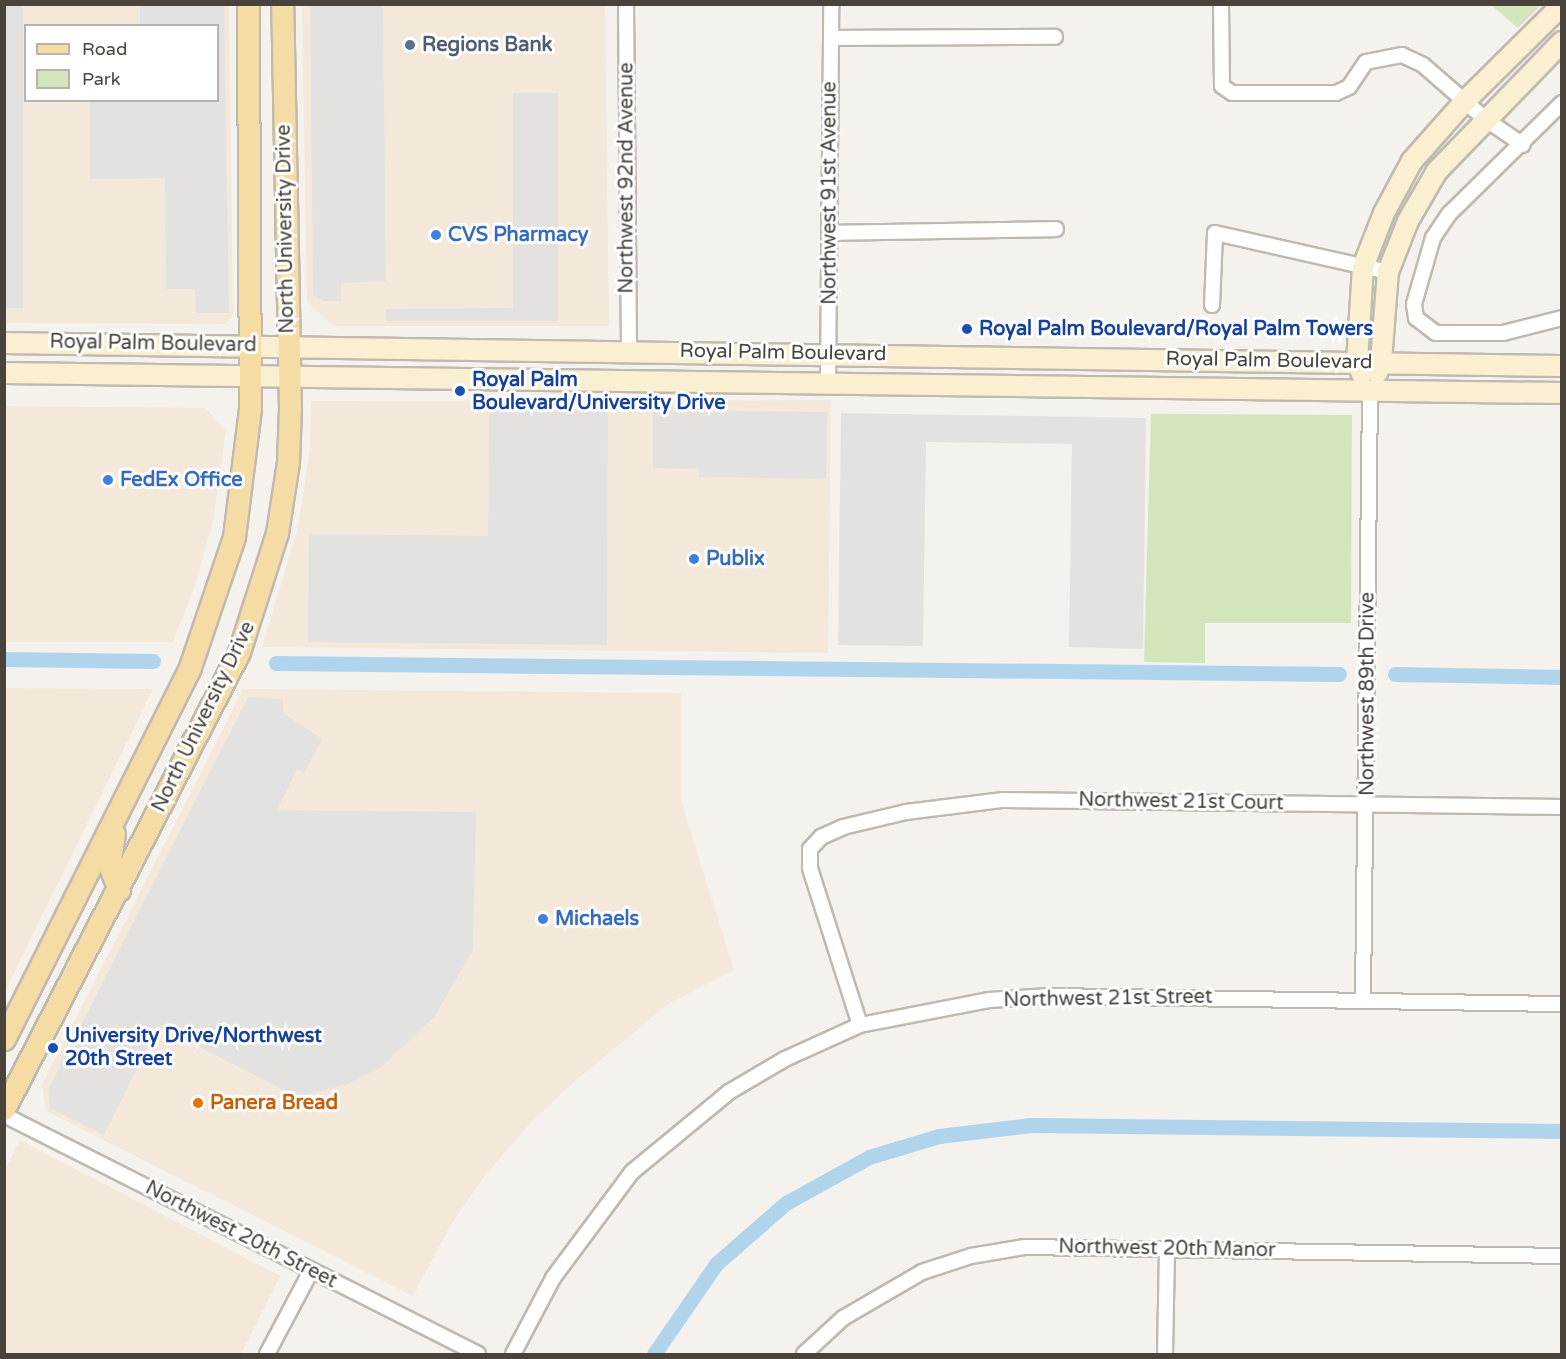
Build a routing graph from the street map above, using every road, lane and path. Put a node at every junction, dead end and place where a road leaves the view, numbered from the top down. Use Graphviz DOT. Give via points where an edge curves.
graph roads {
  1 [pos="248,4"];
  2 [pos="282,4"];
  3 [pos="626,4"];
  4 [pos="831,4"];
  5 [pos="1221,4"];
  6 [pos="1562,5"];
  7 [pos="1055,37"];
  8 [pos="831,38"];
  9 [pos="1562,42"];
  10 [pos="1465,101"];
  11 [pos="1562,103"];
  12 [pos="1484,118"];
  13 [pos="1523,145"];
  14 [pos="1056,229"];
  15 [pos="830,233"];
  16 [pos="1363,267"];
  17 [pos="1388,272"];
  18 [pos="1212,305"];
  19 [pos="1562,318"];
  20 [pos="4,343"];
  21 [pos="251,346"];
  22 [pos="289,346"];
  23 [pos="629,351"];
  24 [pos="829,354"];
  25 [pos="1357,362"];
  26 [pos="1381,362"];
  27 [pos="1562,366"];
  28 [pos="4,373"];
  29 [pos="251,376"];
  30 [pos="290,377"];
  31 [pos="828,382"];
  32 [pos="1370,389"];
  33 [pos="1562,393"];
  34 [pos="1367,805"];
  35 [pos="1562,807"];
  36 [pos="117,813"];
  37 [pos="119,890"];
  38 [pos="1364,999"];
  39 [pos="1562,1004"];
  40 [pos="860,1025"];
  41 [pos="4,1039"];
  42 [pos="4,1109"];
  43 [pos="4,1115"];
  44 [pos="1167,1250"];
  45 [pos="1562,1256"];
  46 [pos="311,1270"];
  47 [pos="267,1354"];
  48 [pos="478,1354"];
  49 [pos="513,1354"];
  50 [pos="804,1354"];
  51 [pos="1165,1354"];
  1 -- 21 [label="main road, North University Drive"];
  2 -- 22 [label="main road, North University Drive"];
  3 -- 23 [label="street, Northwest 92nd Avenue"];
  4 -- 8 [label="street, Northwest 91st Avenue"];
  5 -- 10 [label="street" via="1222,86 1232,93 1336,93 1349,87 1366,62 1402,56 1423,65"];
  6 -- 10 [label="main road, Northwest 89th Drive"];
  7 -- 8 [label="street"];
  8 -- 15 [label="street, Northwest 91st Avenue"];
  9 -- 12 [label="main road, Northwest 89th Drive"];
  10 -- 12 [label="street"];
  10 -- 16 [label="main road, Northwest 89th Drive" via="1412,161 1384,213"];
  11 -- 13 [label="street"];
  12 -- 13 [label="street"];
  12 -- 17 [label="main road, Northwest 89th Drive" via="1437,171 1408,221"];
  13 -- 19 [label="street" via="1449,214 1432,238 1414,304 1416,318 1436,333 1503,333"];
  14 -- 15 [label="street"];
  15 -- 24 [label="street, Northwest 91st Avenue"];
  16 -- 17 [label="street"];
  16 -- 18 [label="street" via="1215,233"];
  16 -- 25 [label="main road, Northwest 89th Drive"];
  17 -- 26 [label="main road, Northwest 89th Drive"];
  20 -- 21 [label="main road, Royal Palm Boulevard"];
  21 -- 22 [label="main road, Royal Palm Boulevard"];
  21 -- 29 [label="main road, North University Drive"];
  22 -- 23 [label="main road, Royal Palm Boulevard"];
  22 -- 30 [label="main road, North University Drive"];
  23 -- 24 [label="main road, Royal Palm Boulevard"];
  24 -- 25 [label="main road, Royal Palm Boulevard"];
  24 -- 31 [label="street, Northwest 91st Avenue"];
  25 -- 26 [label="main road, Royal Palm Boulevard"];
  25 -- 32 [label="main road, Northwest 89th Drive"];
  26 -- 27 [label="main road, Royal Palm Boulevard"];
  26 -- 32 [label="main road, Northwest 89th Drive"];
  28 -- 29 [label="main road, Royal Palm Boulevard"];
  29 -- 30 [label="main road, Royal Palm Boulevard"];
  29 -- 36 [label="main road, North University Drive" via="241,498 223,575 190,667"];
  30 -- 31 [label="main road, Royal Palm Boulevard"];
  30 -- 37 [label="main road, North University Drive" via="284,499 249,627"];
  31 -- 32 [label="main road, Royal Palm Boulevard"];
  32 -- 33 [label="main road, Royal Palm Boulevard"];
  32 -- 34 [label="street, Northwest 89th Drive"];
  34 -- 35 [label="street, Northwest 21st Court"];
  34 -- 38 [label="street, Northwest 89th Drive"];
  34 -- 40 [label="street, Northwest 21st Court" via="1004,800 906,812 843,827 820,837 810,849 810,868"];
  36 -- 37 [label="main road" via="109,865"];
  36 -- 41 [label="main road, North University Drive"];
  37 -- 42 [label="main road, North University Drive"];
  38 -- 39 [label="street, Northwest 21st Street"];
  38 -- 40 [label="street, Northwest 21st Street" via="1050,996 979,1002"];
  40 -- 49 [label="street, Northwest 21st Street" via="785,1059 729,1092 632,1172 553,1278"];
  43 -- 46 [label="street, Northwest 20th Street"];
  44 -- 45 [label="street, Northwest 20th Manor"];
  44 -- 50 [label="street, Northwest 20th Manor" via="1025,1246 971,1256 922,1272 882,1292 843,1318"];
  44 -- 51 [label="street"];
  46 -- 47 [label="street"];
  46 -- 48 [label="street, Northwest 20th Street"];
}
